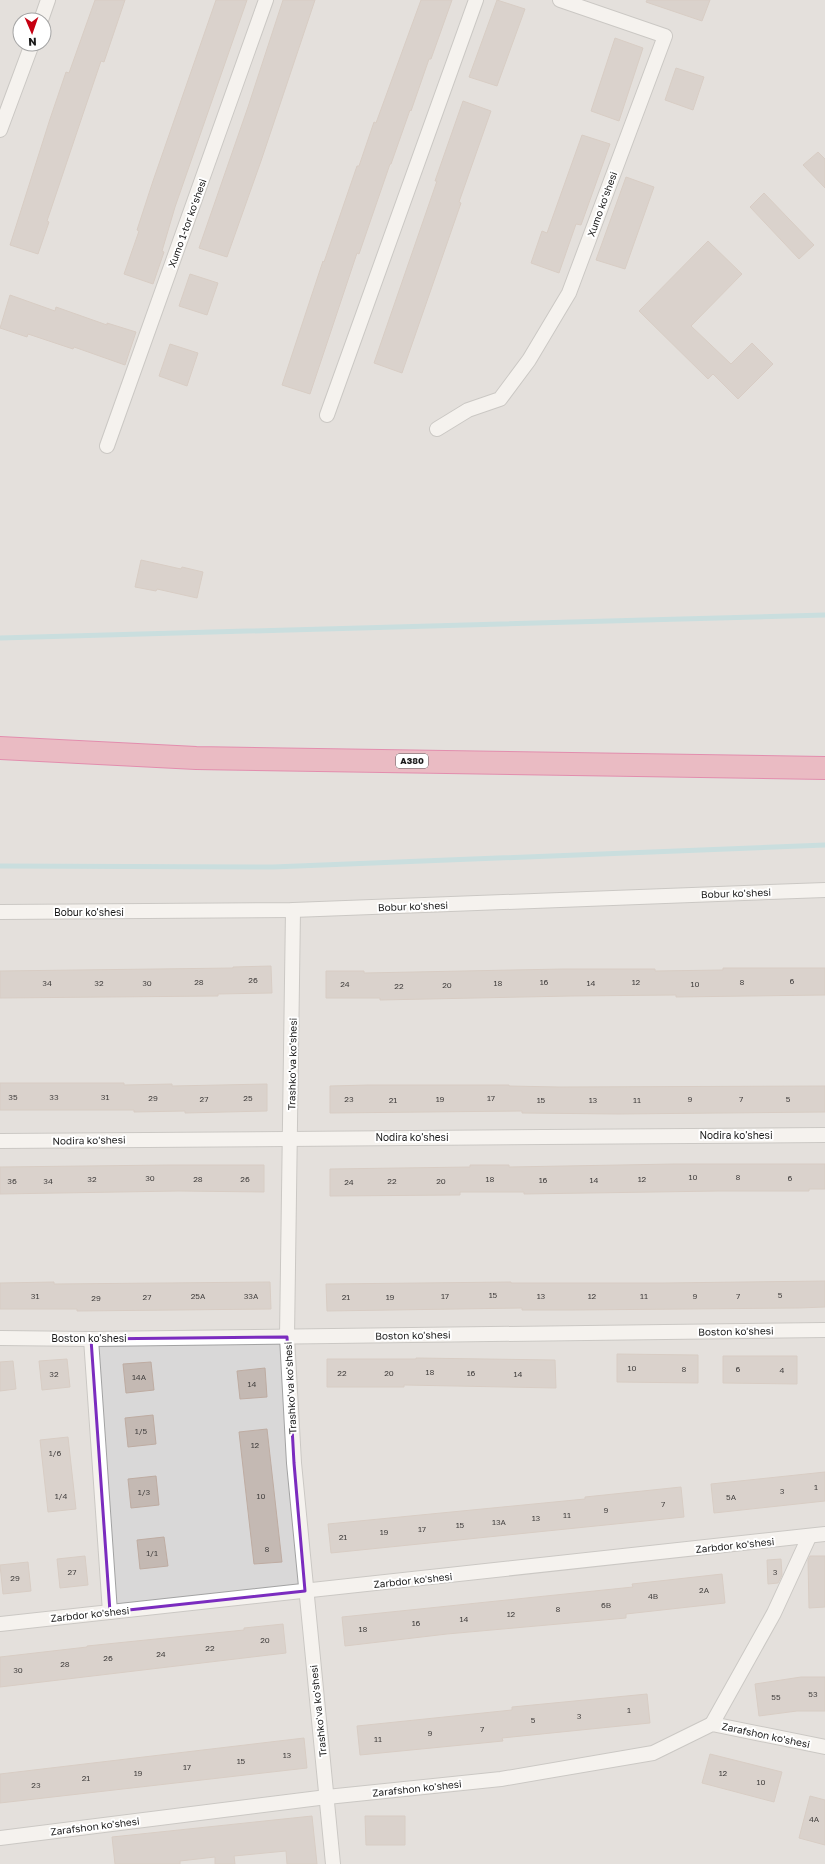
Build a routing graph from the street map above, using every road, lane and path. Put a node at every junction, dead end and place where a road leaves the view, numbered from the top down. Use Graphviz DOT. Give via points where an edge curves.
graph roads {
  1 [pos="48,0"];
  2 [pos="266,0"];
  3 [pos="476,0"];
  4 [pos="560,0"];
  5 [pos="44,12"];
  6 [pos="29,52"];
  7 [pos="0,130"];
  8 [pos="327,415"];
  9 [pos="437,429"];
  10 [pos="107,446"];
  11 [pos="0,748"];
  12 [pos="825,768"];
  13 [pos="825,890"];
  14 [pos="293,910"];
  15 [pos="0,912"];
  16 [pos="825,1135"];
  17 [pos="291,1138"];
  18 [pos="0,1141"];
  19 [pos="825,1330"];
  20 [pos="287,1337"];
  21 [pos="0,1338"];
  22 [pos="91,1339"];
  23 [pos="825,1534"];
  24 [pos="809,1537"];
  25 [pos="305,1591"];
  26 [pos="110,1612"];
  27 [pos="0,1624"];
  28 [pos="712,1724"];
  29 [pos="825,1747"];
  30 [pos="327,1797"];
  31 [pos="0,1838"];
  32 [pos="333,1864"];
  1 -- 5 [label="street"];
  2 -- 10 [label="street, Xumo 1-tor ko'shesi"];
  3 -- 8 [label="street"];
  4 -- 9 [label="street, Xumo ko'shesi" via="665,36 569,293 529,360 500,399 468,410"];
  6 -- 7 [label="street"];
  11 -- 12 [label="highway, A380" via="196,758"];
  13 -- 14 [label="street, Bobur ko'shesi"];
  14 -- 15 [label="street, Bobur ko'shesi"];
  14 -- 17 [label="street, Trashko'va ko'shesi"];
  16 -- 17 [label="street, Nodira ko'shesi"];
  17 -- 18 [label="street, Nodira ko'shesi"];
  17 -- 20 [label="street, Trashko'va ko'shesi"];
  19 -- 20 [label="street, Boston ko'shesi"];
  20 -- 22 [label="street, Boston ko'shesi"];
  20 -- 25 [label="street, Trashko'va ko'shesi"];
  21 -- 22 [label="street, Boston ko'shesi"];
  22 -- 26 [label="street"];
  23 -- 24 [label="street, Zarbdor ko'shesi"];
  24 -- 25 [label="street, Zarbdor ko'shesi"];
  24 -- 28 [label="street" via="774,1614"];
  25 -- 26 [label="street, Zarbdor ko'shesi"];
  25 -- 30 [label="street, Trashko'va ko'shesi"];
  26 -- 27 [label="street, Zarbdor ko'shesi"];
  28 -- 29 [label="street, Zarafshon ko'shesi"];
  28 -- 30 [label="street, Zarafshon ko'shesi" via="653,1753 501,1779"];
  30 -- 31 [label="street, Zarafshon ko'shesi"];
  30 -- 32 [label="street, Trashko'va ko'shesi"];
}
